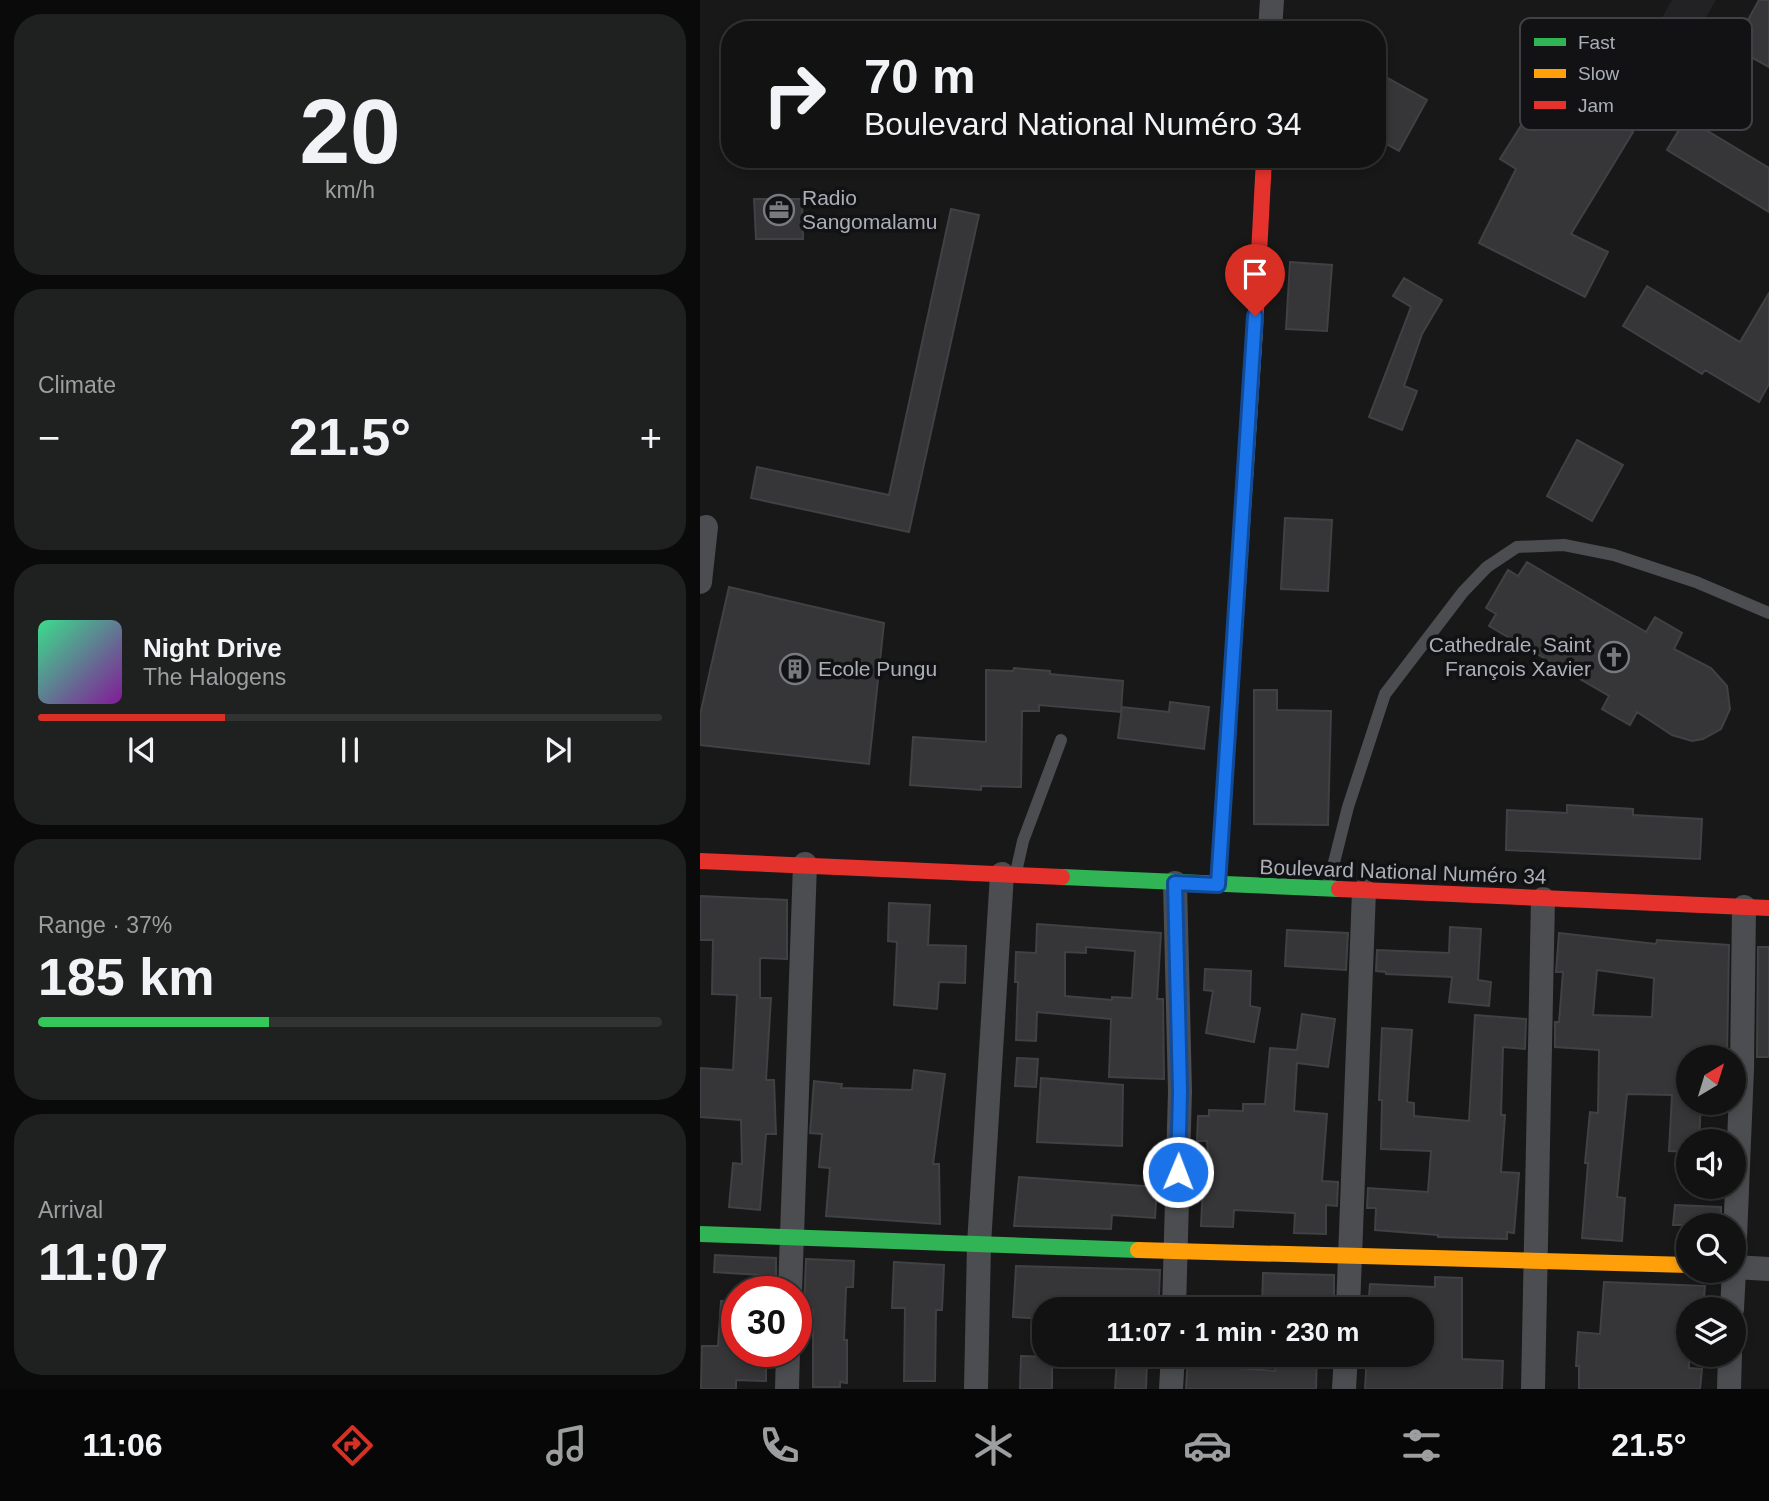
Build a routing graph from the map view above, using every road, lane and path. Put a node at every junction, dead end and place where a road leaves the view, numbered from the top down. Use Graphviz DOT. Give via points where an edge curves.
graph roads {
  1 [pos="1272,0"];
  2 [pos="1271,21"];
  3 [pos="1264,168"];
  4 [pos="706,527"];
  5 [pos="700,582"];
  6 [pos="1769,613"];
  7 [pos="1061,740"];
  8 [pos="700,861"];
  9 [pos="805,864"];
  10 [pos="1008,875"];
  11 [pos="1175,883"];
  12 [pos="1218,885"];
  13 [pos="1327,890"];
  14 [pos="1364,891"];
  15 [pos="1544,899"];
  16 [pos="1744,907"];
  17 [pos="1769,908"];
  18 [pos="1736,1213"];
  19 [pos="700,1234"];
  20 [pos="792,1238"];
  21 [pos="979,1244"];
  22 [pos="1176,1252"];
  23 [pos="1351,1255"];
  24 [pos="1536,1259"];
  25 [pos="1676,1264"];
  26 [pos="1746,1267"];
  27 [pos="1769,1269"];
  28 [pos="791,1276"];
  29 [pos="1174,1297"];
  30 [pos="1349,1297"];
  31 [pos="788,1367"];
  32 [pos="1172,1367"];
  33 [pos="1345,1367"];
  34 [pos="1729,1367"];
  35 [pos="787,1389"];
  36 [pos="976,1389"];
  37 [pos="1171,1389"];
  38 [pos="1344,1389"];
  39 [pos="1533,1389"];
  40 [pos="1728,1389"];
  1 -- 2 [label="street"];
  3 -- 12 [label="street"];
  4 -- 5 [label="street"];
  6 -- 13 [label="lane" via="1614,555 1564,545 1517,547 1487,567 1463,592 1385,694"];
  7 -- 10 [label="lane"];
  8 -- 9 [label="street, Boulevard National Numéro 34"];
  9 -- 10 [label="street, Boulevard National Numéro 34"];
  9 -- 20 [label="street"];
  10 -- 11 [label="street, Boulevard National Numéro 34"];
  10 -- 21 [label="street"];
  11 -- 12 [label="street, Boulevard National Numéro 34"];
  11 -- 22 [label="street" via="1180,1091"];
  12 -- 13 [label="street, Boulevard National Numéro 34"];
  13 -- 14 [label="street, Boulevard National Numéro 34"];
  14 -- 15 [label="street, Boulevard National Numéro 34"];
  14 -- 23 [label="street"];
  15 -- 16 [label="street, Boulevard National Numéro 34"];
  15 -- 24 [label="street"];
  16 -- 17 [label="street, Boulevard National Numéro 34"];
  16 -- 18 [label="street"];
  19 -- 20 [label="street"];
  20 -- 21 [label="street"];
  20 -- 28 [label="street"];
  21 -- 22 [label="street"];
  21 -- 36 [label="street"];
  22 -- 23 [label="street"];
  22 -- 29 [label="street"];
  23 -- 24 [label="street"];
  23 -- 30 [label="street"];
  24 -- 25 [label="street"];
  24 -- 39 [label="street"];
  26 -- 27 [label="street"];
  31 -- 35 [label="street"];
  32 -- 37 [label="street"];
  33 -- 38 [label="street"];
  34 -- 40 [label="street"];
}
